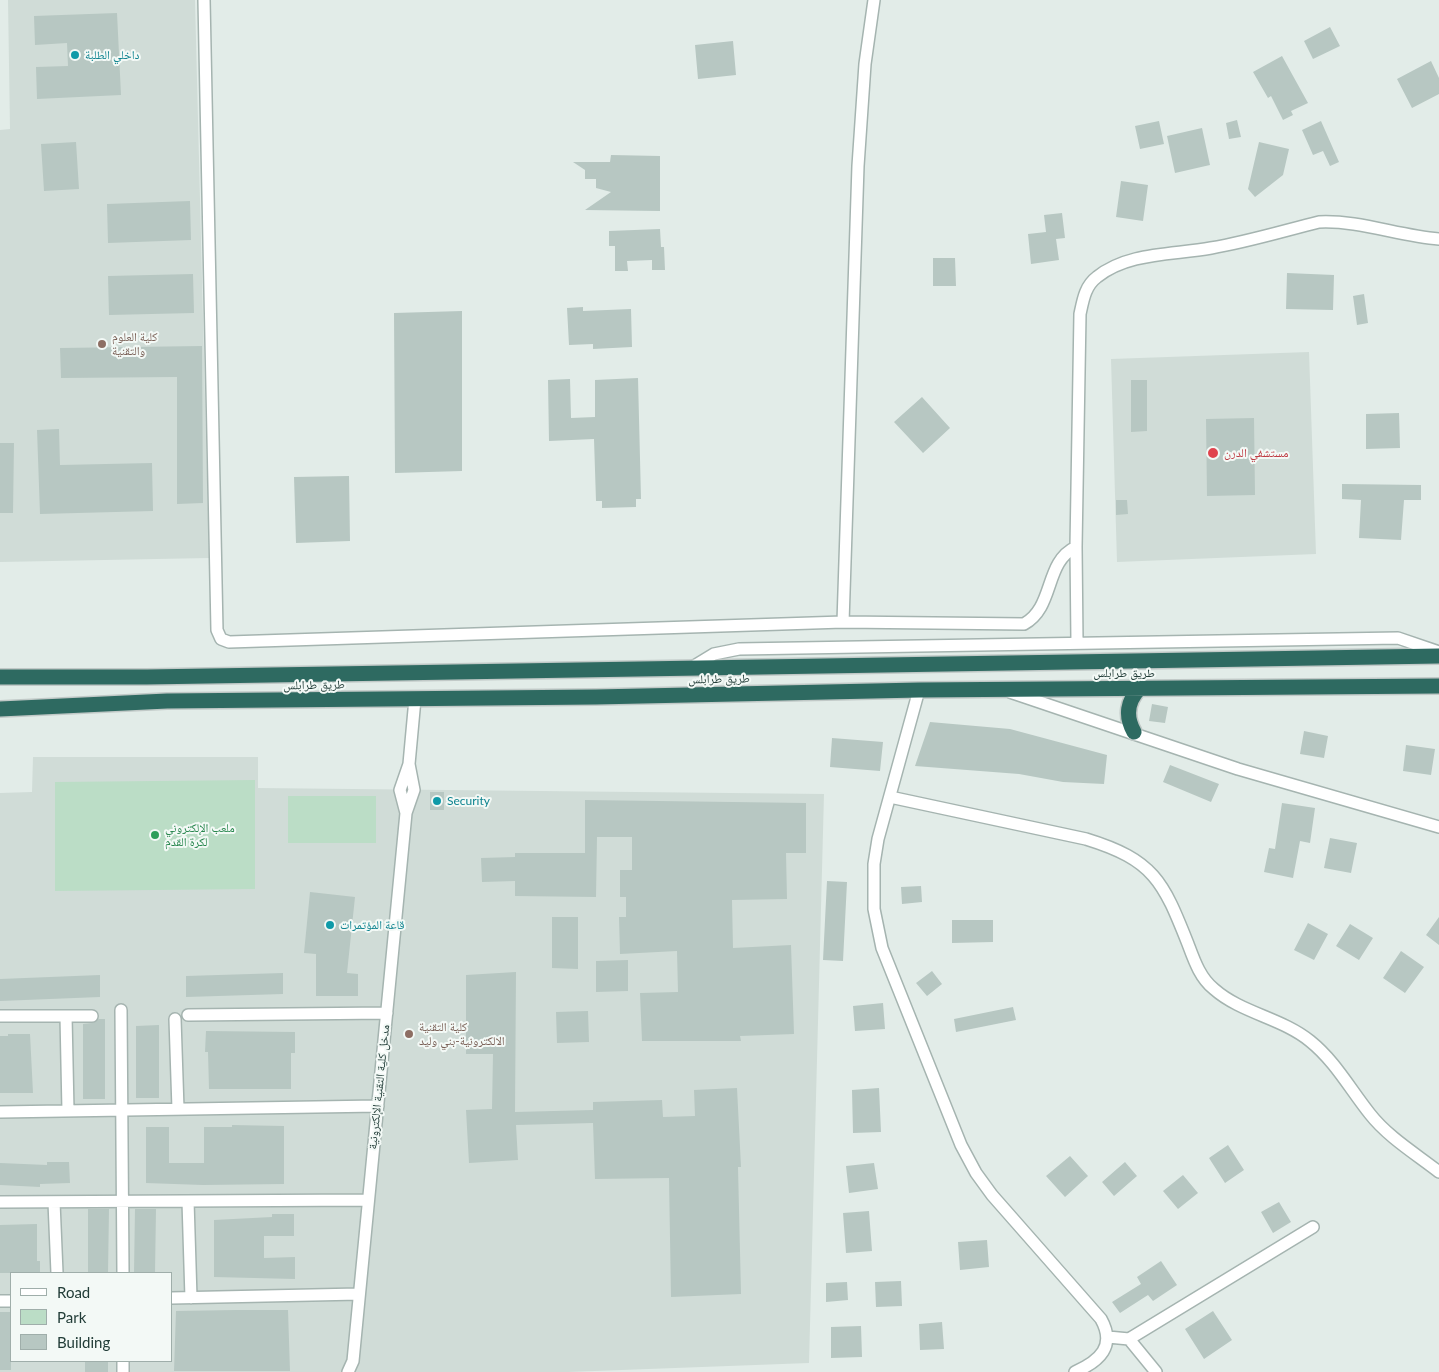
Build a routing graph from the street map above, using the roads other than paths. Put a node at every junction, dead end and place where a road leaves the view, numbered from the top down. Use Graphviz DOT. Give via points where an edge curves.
graph roads {
  1 [pos="204,0"];
  2 [pos="874,0"];
  3 [pos="1439,239"];
  4 [pos="1076,547"];
  5 [pos="843,622"];
  6 [pos="1077,642"];
  7 [pos="1439,652"];
  8 [pos="1439,656"];
  9 [pos="691,668"];
  10 [pos="0,676"];
  11 [pos="1439,686"];
  12 [pos="998,688"];
  13 [pos="1140,688"];
  14 [pos="920,690"];
  15 [pos="415,699"];
  16 [pos="0,709"];
  17 [pos="1134,732"];
  18 [pos="890,797"];
  19 [pos="1439,827"];
  20 [pos="121,1010"];
  21 [pos="387,1013"];
  22 [pos="188,1014"];
  23 [pos="0,1016"];
  24 [pos="66,1016"];
  25 [pos="92,1016"];
  26 [pos="175,1019"];
  27 [pos="378,1106"];
  28 [pos="178,1109"];
  29 [pos="122,1110"];
  30 [pos="68,1111"];
  31 [pos="0,1112"];
  32 [pos="1439,1172"];
  33 [pos="368,1200"];
  34 [pos="188,1201"];
  35 [pos="0,1202"];
  36 [pos="54,1202"];
  37 [pos="122,1202"];
  38 [pos="1313,1227"];
  39 [pos="57,1272"];
  40 [pos="123,1272"];
  41 [pos="359,1294"];
  42 [pos="172,1298"];
  43 [pos="191,1298"];
  44 [pos="1108,1337"];
  45 [pos="1129,1339"];
  46 [pos="348,1372"];
  47 [pos="1075,1372"];
  48 [pos="1156,1372"];
  1 -- 5 [label="street" via="217,630 221,639 229,642"];
  2 -- 5 [label="street" via="865,64 858,166"];
  3 -- 4 [label="street" via="1418,238 1337,221 1319,222 1211,248 1132,259 1095,278 1084,295 1080,314"];
  4 -- 5 [label="street" via="1058,563 1041,610 1024,624"];
  4 -- 6 [label="street"];
  6 -- 7 [label="street" via="1398,638"];
  6 -- 9 [label="street" via="731,650 706,657"];
  8 -- 9 [label="highway"];
  9 -- 10 [label="highway" via="147,677"];
  11 -- 13 [label="highway, طريق طرابلس"];
  12 -- 13 [label="highway, طريق طرابلس"];
  12 -- 14 [label="highway, طريق طرابلس"];
  12 -- 17 [label="street"];
  13 -- 17 [label="highway" via="1128,709"];
  14 -- 15 [label="highway, طريق طرابلس"];
  14 -- 18 [label="street"];
  15 -- 16 [label="highway, طريق طرابلس" via="167,702"];
  15 -- 21 [label="street, مدخل كلية التقنية الإلكترونية" via="409,764 400,790 406,813"];
  17 -- 19 [label="street" via="1238,769"];
  18 -- 32 [label="street" via="1086,839 1111,847 1144,865 1170,898 1204,980 1226,998 1308,1039 1327,1055 1387,1132"];
  18 -- 44 [label="street" via="878,839 873,889 877,930 889,969 976,1173 1101,1319"];
  20 -- 29 [label="street"];
  21 -- 22 [label="street"];
  21 -- 27 [label="street, مدخل كلية التقنية الإلكترونية"];
  23 -- 24 [label="street"];
  24 -- 25 [label="street"];
  24 -- 30 [label="street"];
  26 -- 28 [label="street"];
  27 -- 28 [label="street"];
  27 -- 33 [label="street, مدخل كلية التقنية الإلكترونية"];
  28 -- 29 [label="street"];
  29 -- 30 [label="street"];
  29 -- 37 [label="street"];
  30 -- 31 [label="street"];
  33 -- 34 [label="street"];
  33 -- 41 [label="street, مدخل كلية التقنية الإلكترونية"];
  34 -- 37 [label="street"];
  34 -- 43 [label="street"];
  35 -- 36 [label="street"];
  36 -- 37 [label="street"];
  36 -- 39 [label="street"];
  37 -- 40 [label="street"];
  38 -- 45 [label="street"];
  41 -- 43 [label="street"];
  41 -- 46 [label="street, مدخل كلية التقنية الإلكترونية" via="353,1361"];
  42 -- 43 [label="street"];
  44 -- 45 [label="street"];
  44 -- 47 [label="street" via="1099,1358"];
  45 -- 48 [label="street"];
}
